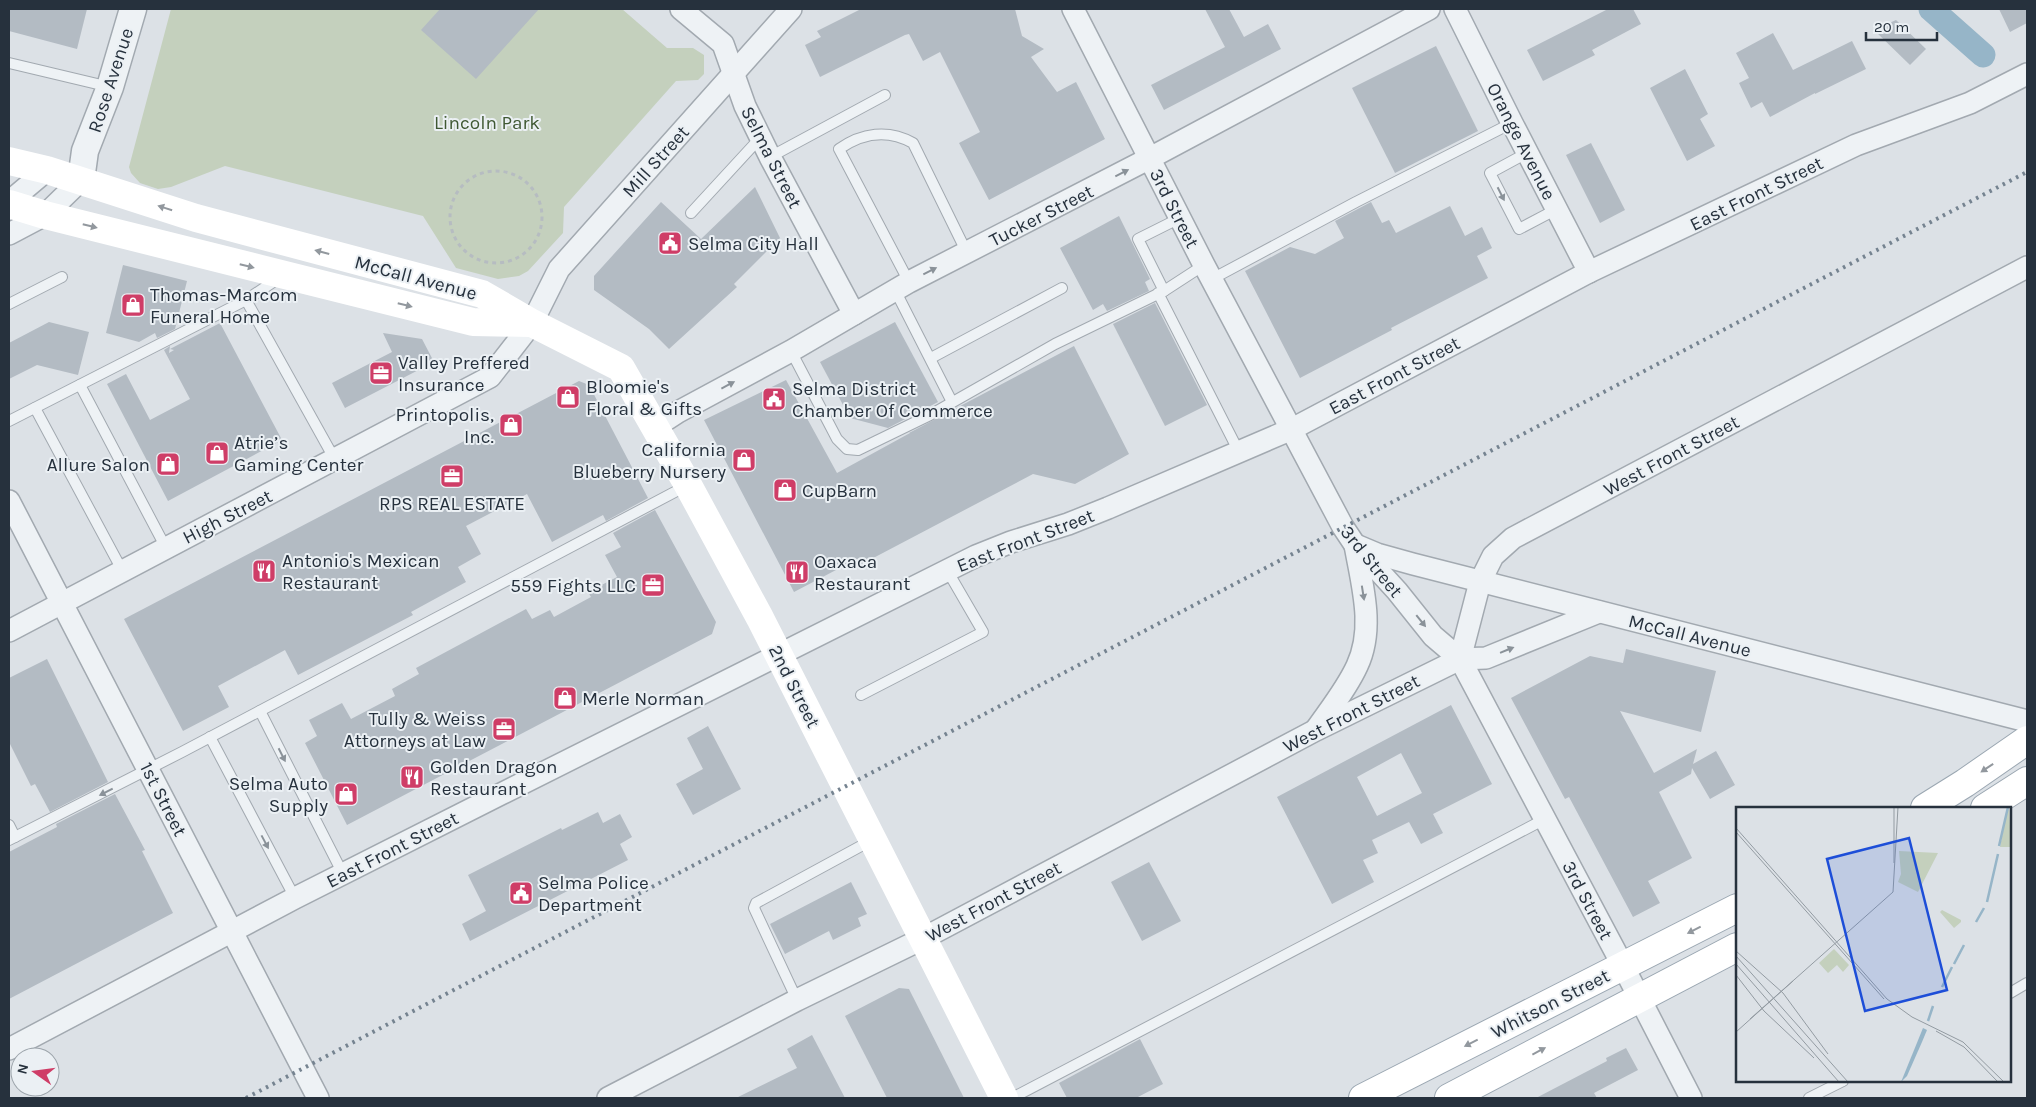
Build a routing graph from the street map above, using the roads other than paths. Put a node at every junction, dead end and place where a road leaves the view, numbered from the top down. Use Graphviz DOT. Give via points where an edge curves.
graph roads {
  1 [pos="133,9"];
  2 [pos="681,9"];
  3 [pos="791,9"];
  4 [pos="1073,9"];
  5 [pos="1430,9"];
  6 [pos="1455,9"];
  7 [pos="9,63"];
  8 [pos="734,71"];
  9 [pos="2027,74"];
  10 [pos="110,87"];
  11 [pos="885,96"];
  12 [pos="1512,123"];
  13 [pos="760,137"];
  14 [pos="85,151"];
  15 [pos="1528,153"];
  16 [pos="770,157"];
  17 [pos="1150,158"];
  18 [pos="9,161"];
  19 [pos="47,170"];
  20 [pos="81,180"];
  21 [pos="9,203"];
  22 [pos="1556,209"];
  23 [pos="691,213"];
  24 [pos="45,215"];
  25 [pos="1180,218"];
  26 [pos="9,234"];
  27 [pos="967,253"];
  28 [pos="2027,267"];
  29 [pos="1208,272"];
  30 [pos="1590,272"];
  31 [pos="282,275"];
  32 [pos="62,277"];
  33 [pos="902,286"];
  34 [pos="1062,288"];
  35 [pos="1161,292"];
  36 [pos="246,300"];
  37 [pos="9,304"];
  38 [pos="854,314"];
  39 [pos="532,323"];
  40 [pos="790,351"];
  41 [pos="931,358"];
  42 [pos="80,385"];
  43 [pos="952,402"];
  44 [pos="35,408"];
  45 [pos="9,421"];
  46 [pos="655,427"];
  47 [pos="1292,429"];
  48 [pos="1239,452"];
  49 [pos="334,458"];
  50 [pos="688,485"];
  51 [pos="9,501"];
  52 [pos="1355,545"];
  53 [pos="166,548"];
  54 [pos="122,570"];
  55 [pos="947,570"];
  56 [pos="1480,582"];
  57 [pos="61,603"];
  58 [pos="1599,612"];
  59 [pos="9,631"];
  60 [pos="779,656"];
  61 [pos="1460,659"];
  62 [pos="861,695"];
  63 [pos="260,712"];
  64 [pos="2027,721"];
  65 [pos="1316,730"];
  66 [pos="210,737"];
  67 [pos="2027,740"];
  68 [pos="149,769"];
  69 [pos="2027,781"];
  70 [pos="1926,807"];
  71 [pos="1987,807"];
  72 [pos="1545,819"];
  73 [pos="9,825"];
  74 [pos="12,838"];
  75 [pos="873,840"];
  76 [pos="343,874"];
  77 [pos="295,898"];
  78 [pos="1736,909"];
  79 [pos="232,931"];
  80 [pos="924,938"];
  81 [pos="1736,948"];
  82 [pos="1623,966"];
  83 [pos="2027,983"];
  84 [pos="2011,992"];
  85 [pos="1640,998"];
  86 [pos="797,1000"];
  87 [pos="9,1049"];
  88 [pos="1840,1082"];
  89 [pos="318,1098"];
  90 [pos="608,1098"];
  91 [pos="1004,1098"];
  92 [pos="1012,1098"];
  93 [pos="1363,1098"];
  94 [pos="1450,1098"];
  95 [pos="1691,1098"];
  96 [pos="1809,1098"];
  1 -- 10 [label="street, Rose Avenue"];
  2 -- 8 [label="street, Selma Street" via="723,44"];
  3 -- 8 [label="street, Mill Street"];
  4 -- 17 [label="street, 3rd Street"];
  5 -- 17 [label="street, Tucker Street"];
  6 -- 12 [label="street, Orange Avenue"];
  7 -- 10 [label="lane"];
  8 -- 13 [label="street, Selma Street" via="745,106"];
  8 -- 39 [label="street, Mill Street" via="559,269"];
  9 -- 30 [label="street, East Front Street" via="1970,102 1856,145"];
  10 -- 14 [label="street, Rose Avenue"];
  11 -- 16 [label="lane"];
  12 -- 15 [label="street, Orange Avenue"];
  12 -- 29 [label="lane"];
  13 -- 16 [label="street, Selma Street"];
  13 -- 23 [label="lane"];
  14 -- 19 [label="street, Rose Avenue"];
  14 -- 20 [label="street, Rose Avenue"];
  15 -- 22 [label="street, Orange Avenue"];
  15 -- 22 [label="lane, one-way" via="1490,173 1519,229"];
  16 -- 38 [label="street, Selma Street"];
  17 -- 25 [label="street, 3rd Street"];
  27 -- 17 [label="street, Tucker Street, one-way"];
  18 -- 19 [label="main road, McCall Avenue"];
  19 -- 20 [label="main road, McCall Avenue"];
  19 -- 21 [label="street"];
  20 -- 24 [label="street"];
  39 -- 20 [label="main road, McCall Avenue, one-way" via="482,294 196,218"];
  21 -- 24 [label="main road, McCall Avenue"];
  22 -- 30 [label="street, Orange Avenue"];
  24 -- 26 [label="street"];
  24 -- 31 [label="main road, McCall Avenue, one-way"];
  25 -- 29 [label="street, 3rd Street"];
  25 -- 35 [label="lane" via="1138,239"];
  33 -- 27 [label="street, Tucker Street, one-way"];
  27 -- 33 [label="lane" via="913,143 891,135 857,138 839,149"];
  28 -- 56 [label="street, West Front Street" via="1512,538 1493,556"];
  29 -- 35 [label="lane"];
  29 -- 47 [label="street, 3rd Street"];
  30 -- 47 [label="street, East Front Street"];
  31 -- 36 [label="lane"];
  31 -- 39 [label="main road, McCall Avenue, one-way" via="473,322"];
  32 -- 37 [label="lane"];
  33 -- 38 [label="street, Tucker Street"];
  33 -- 41 [label="lane"];
  34 -- 41 [label="lane"];
  35 -- 43 [label="lane" via="1055,344"];
  35 -- 48 [label="lane"];
  36 -- 42 [label="lane"];
  36 -- 49 [label="lane"];
  38 -- 40 [label="street, Tucker Street"];
  39 -- 46 [label="main road, 2nd Street" via="621,368"];
  39 -- 49 [label="street, High Street" via="490,377"];
  40 -- 43 [label="lane" via="837,439 847,449 866,447"];
  46 -- 40 [label="street, Tucker Street, one-way"];
  41 -- 43 [label="lane"];
  42 -- 44 [label="lane"];
  42 -- 53 [label="lane"];
  44 -- 45 [label="lane"];
  44 -- 54 [label="lane"];
  46 -- 50 [label="main road, 2nd Street"];
  47 -- 48 [label="street, East Front Street"];
  47 -- 52 [label="street, 3rd Street"];
  48 -- 55 [label="street, East Front Street" via="1108,508 1011,542"];
  49 -- 53 [label="street, High Street"];
  50 -- 60 [label="main road, 2nd Street"];
  50 -- 63 [label="lane"];
  51 -- 57 [label="street, 1st Street"];
  52 -- 56 [label="street, McCall Avenue"];
  52 -- 61 [label="street, 3rd Street, one-way" via="1433,636"];
  52 -- 65 [label="street, one-way" via="1366,612 1364,646 1357,667"];
  53 -- 54 [label="street, High Street"];
  54 -- 57 [label="street, High Street"];
  55 -- 60 [label="street, East Front Street"];
  55 -- 62 [label="lane" via="983,632"];
  56 -- 58 [label="street, McCall Avenue"];
  56 -- 61 [label="street, West Front Street"];
  57 -- 59 [label="street, High Street"];
  57 -- 68 [label="street, 1st Street"];
  61 -- 58 [label="street, one-way" via="1486,658"];
  58 -- 64 [label="street, McCall Avenue"];
  60 -- 75 [label="main road, 2nd Street"];
  60 -- 76 [label="street, East Front Street"];
  61 -- 65 [label="street, West Front Street"];
  61 -- 72 [label="street, 3rd Street"];
  63 -- 66 [label="lane"];
  63 -- 76 [label="lane, one-way"];
  65 -- 80 [label="street, West Front Street"];
  66 -- 68 [label="lane"];
  66 -- 77 [label="lane, one-way"];
  67 -- 70 [label="main road, one-way"];
  68 -- 74 [label="lane, one-way"];
  68 -- 79 [label="street, 1st Street"];
  69 -- 71 [label="main road"];
  72 -- 82 [label="street, 3rd Street"];
  72 -- 92 [label="lane"];
  73 -- 74 [label="lane"];
  75 -- 80 [label="main road, 2nd Street"];
  75 -- 86 [label="lane" via="756,903 754,908"];
  76 -- 77 [label="street, East Front Street"];
  77 -- 79 [label="street, East Front Street"];
  78 -- 82 [label="main road, Whitson Street, one-way"];
  79 -- 87 [label="street, East Front Street"];
  79 -- 89 [label="street, 1st Street"];
  80 -- 86 [label="street, West Front Street"];
  80 -- 91 [label="main road, 2nd Street"];
  81 -- 85 [label="main road, Whitson Street"];
  82 -- 85 [label="street, 3rd Street"];
  82 -- 93 [label="main road, Whitson Street, one-way"];
  83 -- 84 [label="lane"];
  94 -- 85 [label="main road, Whitson Street, one-way"];
  85 -- 95 [label="street, 3rd Street"];
  86 -- 90 [label="street, West Front Street"];
  88 -- 96 [label="lane"];
}
